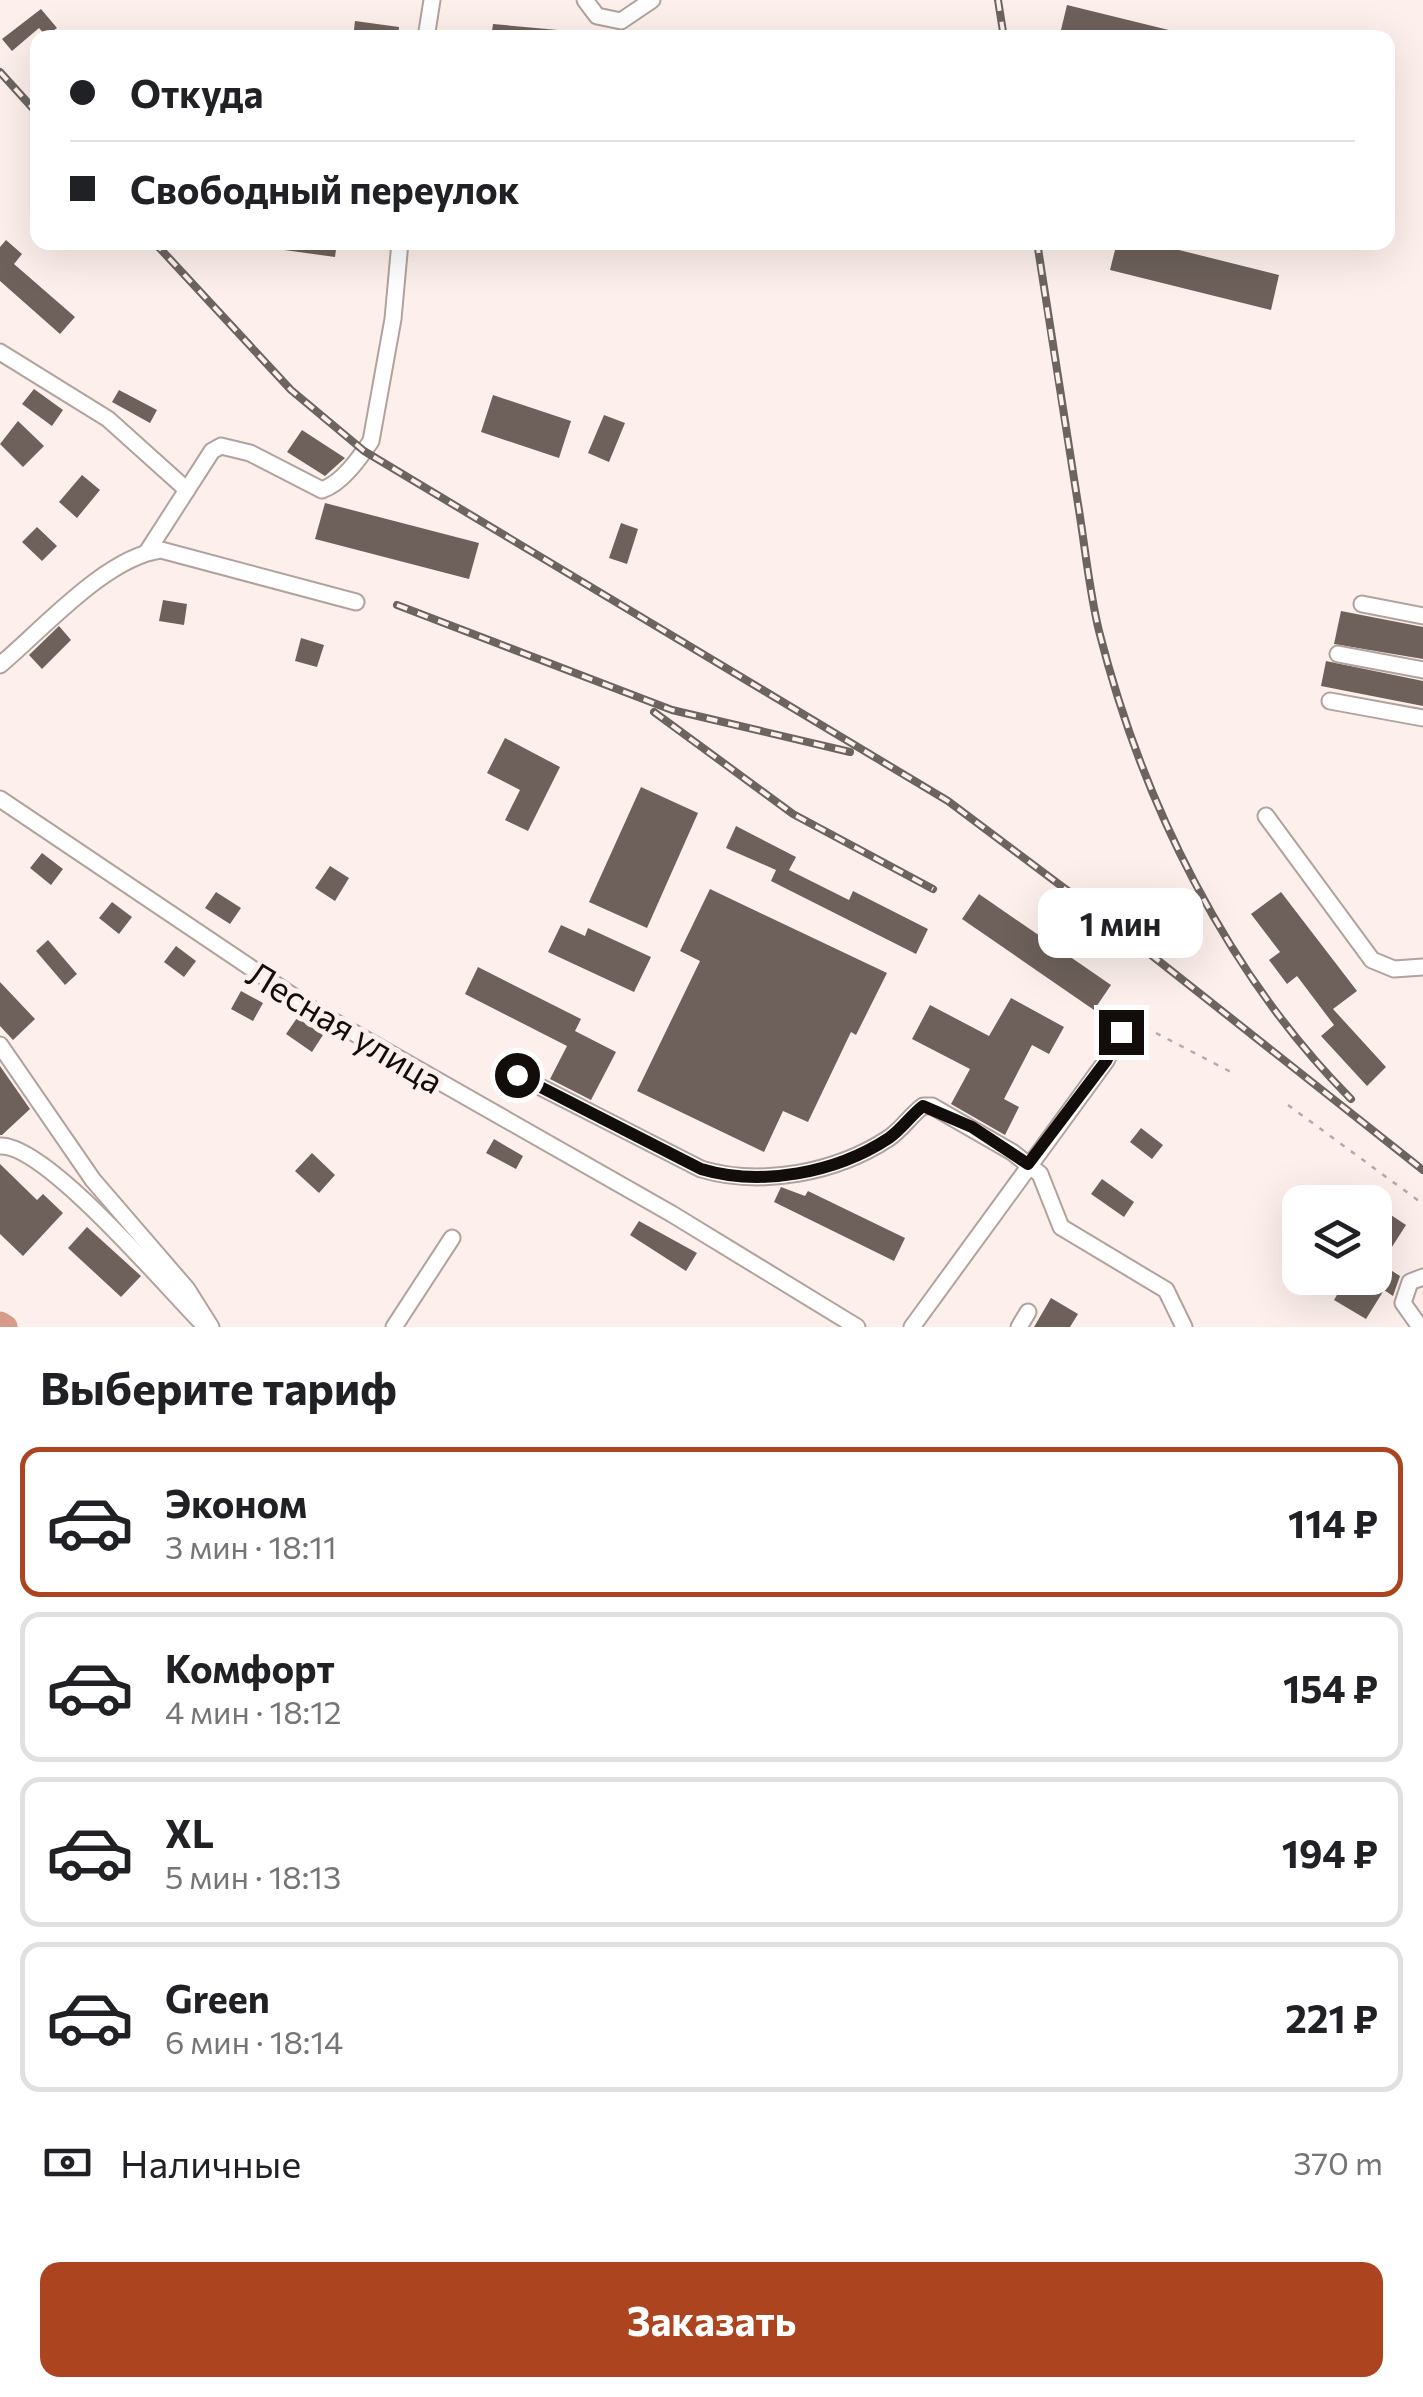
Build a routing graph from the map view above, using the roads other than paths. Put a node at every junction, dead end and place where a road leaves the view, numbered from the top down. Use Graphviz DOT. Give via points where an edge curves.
graph roads {
  1 [pos="432,0"];
  2 [pos="585,0"];
  3 [pos="652,0"];
  4 [pos="427,30"];
  5 [pos="399,250"];
  6 [pos="0,352"];
  7 [pos="187,490"];
  8 [pos="146,552"];
  9 [pos="356,602"];
  10 [pos="1362,604"];
  11 [pos="1423,616"];
  12 [pos="1338,654"];
  13 [pos="0,664"];
  14 [pos="1423,670"];
  15 [pos="1330,701"];
  16 [pos="1423,718"];
  17 [pos="0,799"];
  18 [pos="1266,816"];
  19 [pos="1423,967"];
  20 [pos="1121,1032"];
  21 [pos="0,1045"];
  22 [pos="517,1075"];
  23 [pos="0,1146"];
  24 [pos="1028,1164"];
  25 [pos="452,1238"];
  26 [pos="1423,1277"];
  27 [pos="1028,1312"];
  28 [pos="915,1322"];
  29 [pos="208,1327"];
  30 [pos="394,1327"];
  31 [pos="858,1327"];
  32 [pos="934,1327"];
  33 [pos="1019,1327"];
  34 [pos="1184,1327"];
  35 [pos="1420,1327"];
  1 -- 4 [label="lane"];
  2 -- 3 [label="lane" via="597,16 620,21"];
  5 -- 7 [label="lane" via="370,441 329,488 312,488 230,444 212,451"];
  6 -- 7 [label="lane" via="108,420"];
  7 -- 8 [label="lane"];
  8 -- 9 [label="lane" via="162,550"];
  8 -- 13 [label="lane" via="109,572"];
  10 -- 11 [label="lane"];
  12 -- 14 [label="lane"];
  15 -- 16 [label="lane"];
  17 -- 31 [label="lane, Лесная улица" via="312,1009"];
  18 -- 19 [label="lane" via="1372,960 1394,969"];
  20 -- 24 [label="lane"];
  21 -- 29 [label="lane" via="93,1180 188,1289"];
  22 -- 24 [label="lane" via="727,1177 795,1173 861,1153 892,1136 923,1106 972,1127"];
  23 -- 29 [label="lane" via="13,1146 48,1167"];
  24 -- 28 [label="lane"];
  24 -- 34 [label="lane" via="1046,1184 1060,1227 1166,1290"];
  25 -- 30 [label="lane"];
  26 -- 35 [label="lane" via="1410,1282 1403,1303"];
  27 -- 33 [label="lane"];
  28 -- 32 [label="lane"];
}
